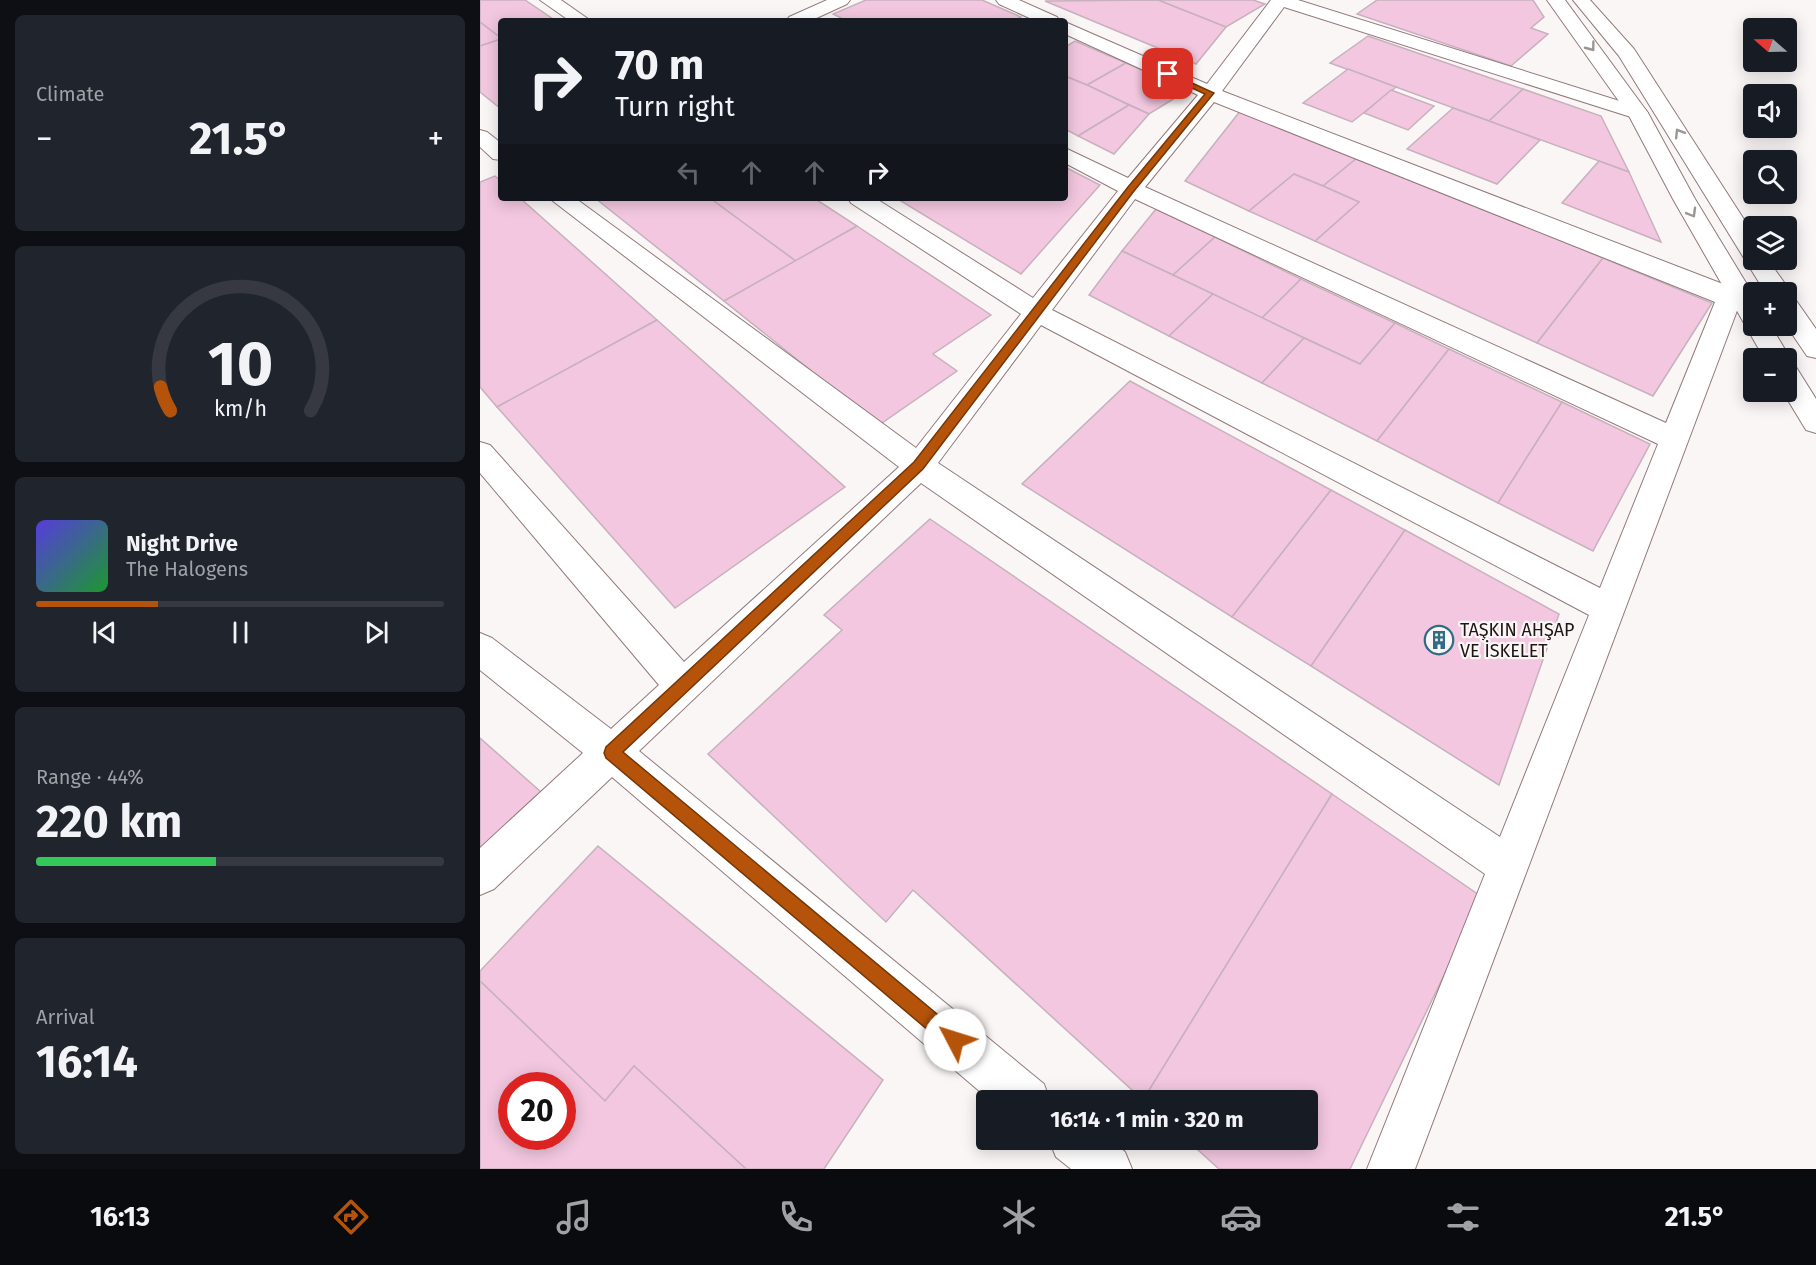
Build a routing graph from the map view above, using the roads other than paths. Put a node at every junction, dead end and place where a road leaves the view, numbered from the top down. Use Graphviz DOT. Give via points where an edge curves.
graph roads {
  1 [pos="549,0"];
  2 [pos="841,0"];
  3 [pos="1005,0"];
  4 [pos="1280,0"];
  5 [pos="1556,0"];
  6 [pos="1580,0"];
  7 [pos="800,16"];
  8 [pos="577,18"];
  9 [pos="1045,18"];
  10 [pos="1068,28"];
  11 [pos="1210,93"];
  12 [pos="1638,113"];
  13 [pos="480,136"];
  14 [pos="495,153"];
  15 [pos="1068,156"];
  16 [pos="1131,189"];
  17 [pos="565,201"];
  18 [pos="864,201"];
  19 [pos="1743,237"];
  20 [pos="1742,305"];
  21 [pos="1036,312"];
  22 [pos="1797,321"];
  23 [pos="1816,349"];
  24 [pos="1797,392"];
  25 [pos="1816,422"];
  26 [pos="1674,439"];
  27 [pos="480,453"];
  28 [pos="919,466"];
  29 [pos="1608,608"];
  30 [pos="480,649"];
  31 [pos="683,686"];
  32 [pos="612,753"];
  33 [pos="1508,866"];
  34 [pos="480,875"];
  35 [pos="1014,1090"];
  36 [pos="1085,1150"];
  37 [pos="1108,1169"];
  38 [pos="1391,1169"];
  1 -- 8 [label="main road"];
  2 -- 7 [label="main road"];
  3 -- 9 [label="main road"];
  4 -- 11 [label="main road"];
  4 -- 12 [label="main road"];
  5 -- 12 [label="main road, one-way"];
  19 -- 6 [label="main road, one-way" via="1627,53"];
  10 -- 11 [label="main road"];
  11 -- 16 [label="main road"];
  11 -- 20 [label="main road"];
  12 -- 20 [label="main road, one-way"];
  13 -- 14 [label="main road"];
  15 -- 16 [label="main road"];
  16 -- 21 [label="main road"];
  16 -- 26 [label="main road"];
  17 -- 28 [label="main road"];
  18 -- 21 [label="main road"];
  20 -- 26 [label="main road"];
  21 -- 28 [label="main road"];
  21 -- 29 [label="main road"];
  22 -- 23 [label="main road"];
  24 -- 25 [label="main road"];
  26 -- 29 [label="main road"];
  27 -- 31 [label="main road"];
  28 -- 31 [label="main road"];
  28 -- 33 [label="main road"];
  29 -- 33 [label="main road"];
  30 -- 32 [label="main road"];
  31 -- 32 [label="main road"];
  32 -- 34 [label="main road"];
  32 -- 35 [label="main road"];
  33 -- 38 [label="main road"];
  36 -- 37 [label="main road"];
}
